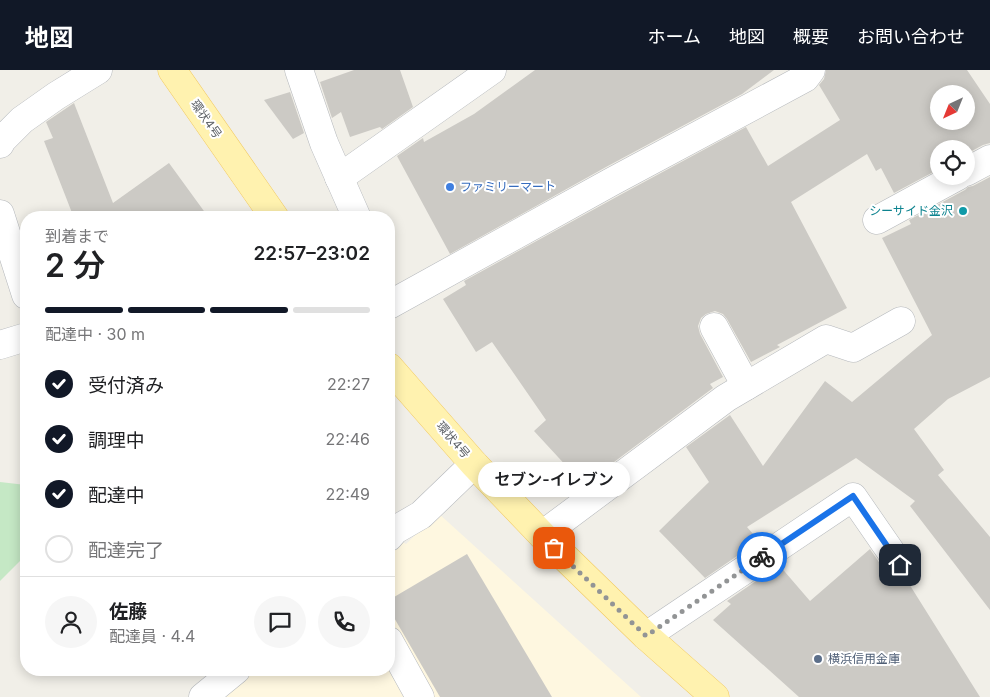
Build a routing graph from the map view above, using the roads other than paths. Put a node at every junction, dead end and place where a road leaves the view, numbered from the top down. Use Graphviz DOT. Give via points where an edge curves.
graph roads {
  1 [pos="98,70"];
  2 [pos="172,70"];
  3 [pos="299,70"];
  4 [pos="492,70"];
  5 [pos="811,70"];
  6 [pos="0,144"];
  7 [pos="990,159"];
  8 [pos="975,167"];
  9 [pos="339,178"];
  10 [pos="941,185"];
  11 [pos="270,211"];
  12 [pos="354,211"];
  13 [pos="0,214"];
  14 [pos="877,220"];
  15 [pos="8,264"];
  16 [pos="20,285"];
  17 [pos="395,297"];
  18 [pos="901,321"];
  19 [pos="714,327"];
  20 [pos="20,339"];
  21 [pos="0,345"];
  22 [pos="395,374"];
  23 [pos="746,386"];
  24 [pos="474,464"];
  25 [pos="395,529"];
  26 [pos="542,535"];
  27 [pos="900,565"];
  28 [pos="646,636"];
  29 [pos="395,652"];
  30 [pos="229,676"];
  31 [pos="203,697"];
  32 [pos="420,697"];
  33 [pos="715,697"];
  1 -- 6 [label="street" via="22,120"];
  2 -- 11 [label="main road, 環状4号"];
  3 -- 9 [label="street"];
  4 -- 9 [label="street"];
  5 -- 17 [label="street" via="805,78"];
  7 -- 8 [label="street"];
  9 -- 12 [label="street"];
  10 -- 14 [label="street"];
  13 -- 15 [label="street"];
  15 -- 16 [label="street"];
  18 -- 23 [label="street" via="853,348 826,339"];
  19 -- 23 [label="street"];
  20 -- 21 [label="street"];
  22 -- 24 [label="main road, 環状4号"];
  23 -- 26 [label="street"];
  24 -- 25 [label="street" via="421,515"];
  24 -- 26 [label="main road, 環状4号"];
  26 -- 28 [label="main road, 環状4号"];
  27 -- 28 [label="street" via="853,496"];
  28 -- 33 [label="main road, 環状4号"];
  29 -- 32 [label="street"];
  30 -- 31 [label="street"];
}
